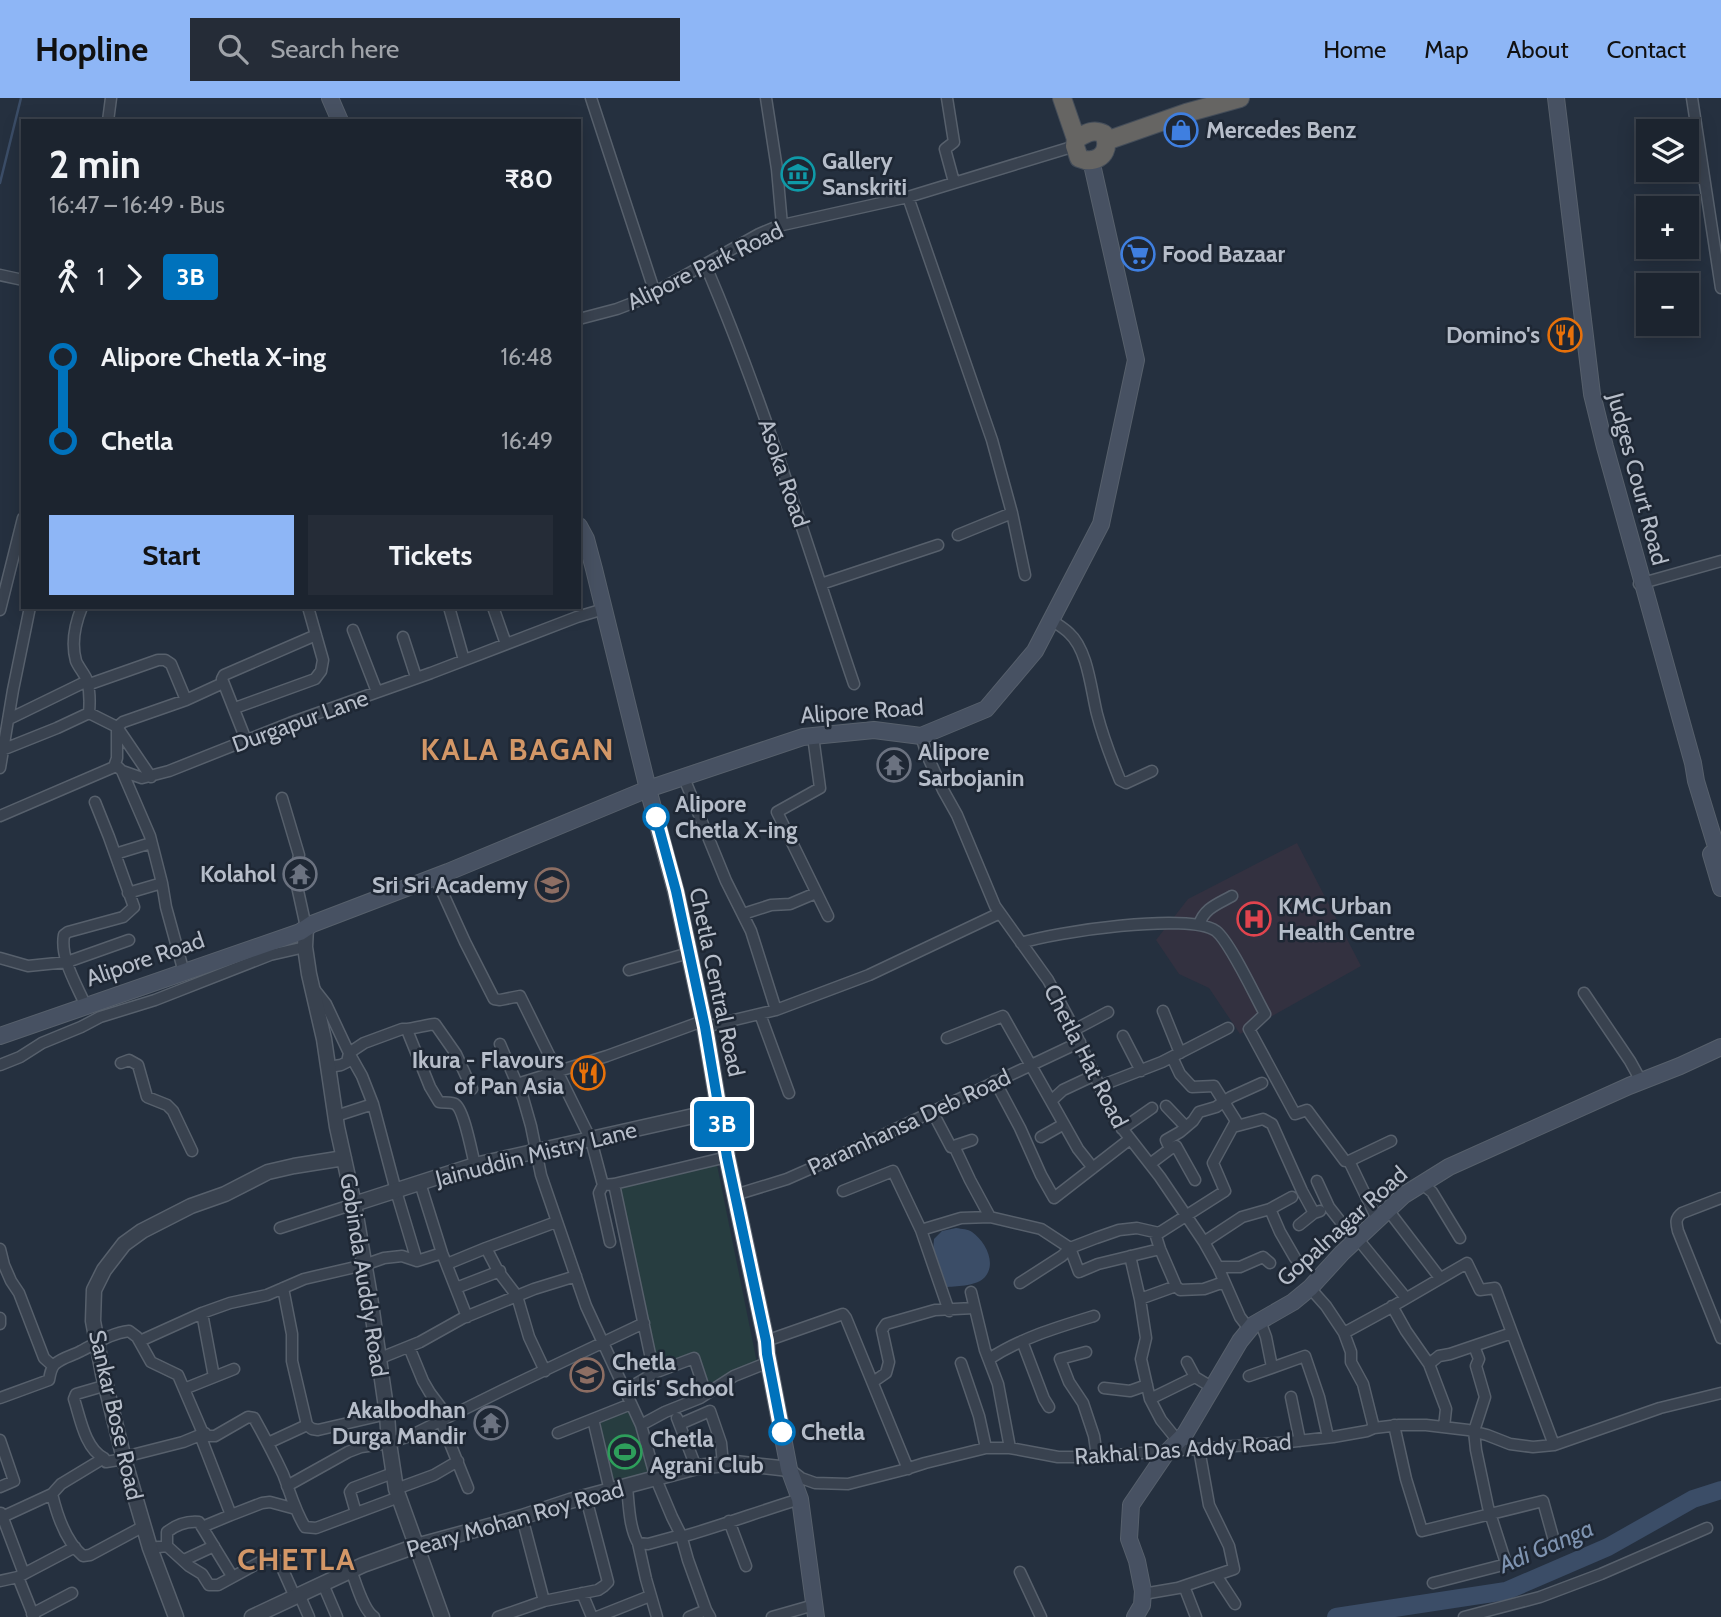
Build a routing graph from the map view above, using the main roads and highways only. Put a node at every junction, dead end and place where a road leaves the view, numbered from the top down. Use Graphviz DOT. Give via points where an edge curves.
graph roads {
  1 [pos="330,98"];
  2 [pos="1062,98"];
  3 [pos="1240,98"];
  4 [pos="1556,98"];
  5 [pos="1193,104"];
  6 [pos="339,119"];
  7 [pos="1106,141"];
  8 [pos="1075,143"];
  9 [pos="1091,160"];
  10 [pos="581,530"];
  11 [pos="1639,584"];
  12 [pos="648,789"];
  13 [pos="1721,863"];
  14 [pos="1721,888"];
  15 [pos="303,933"];
  16 [pos="0,1027"];
  17 [pos="0,1036"];
  18 [pos="1721,1047"];
  19 [pos="815,1611"];
  20 [pos="1135,1617"];
  1 -- 6 [label="main road"];
  2 -- 8 [label="highway"];
  3 -- 5 [label="highway"];
  4 -- 11 [label="main road, Judges Court Road" via="1591,394"];
  5 -- 7 [label="highway"];
  7 -- 8 [label="highway" via="1098,131"];
  7 -- 9 [label="highway" via="1104,155"];
  8 -- 9 [label="highway" via="1079,158"];
  9 -- 12 [label="main road, Alipore Road" via="1136,360 1101,524 1035,651 986,709 921,736 874,730 803,737"];
  10 -- 12 [label="main road, Chetla Central Road"];
  11 -- 13 [label="main road, Judges Court Road"];
  11 -- 14 [label="main road" via="1674,730"];
  12 -- 15 [label="main road, Alipore Road"];
  12 -- 19 [label="main road, Chetla Central Road" via="676,891 704,1024 789,1469 800,1499"];
  15 -- 16 [label="main road, Alipore Road"];
  15 -- 17 [label="main road, Alipore Road"];
  18 -- 20 [label="main road, Gopalnagar Road" via="1450,1167 1404,1195 1310,1288 1255,1325 1240,1341 1185,1434 1131,1505 1129,1539 1143,1594"];
}
